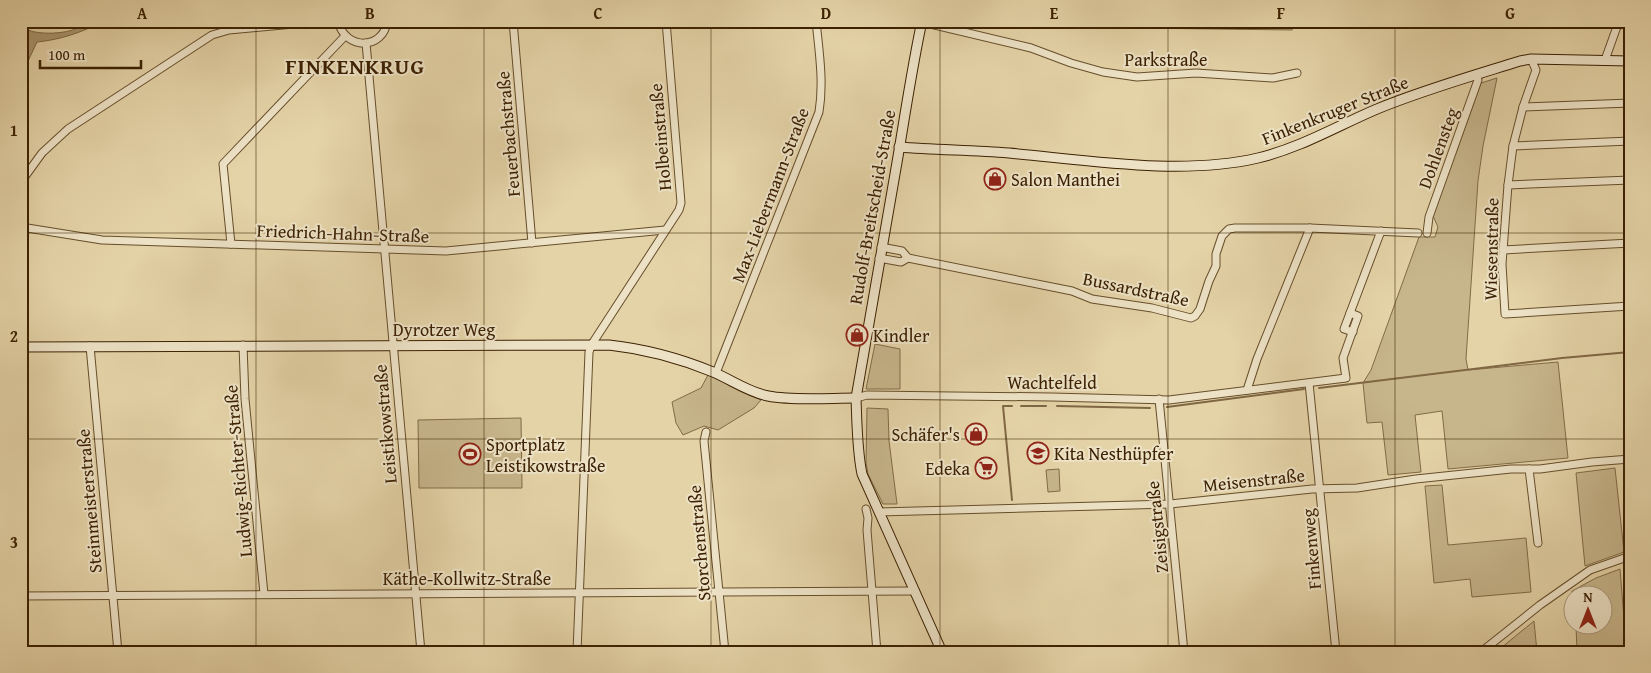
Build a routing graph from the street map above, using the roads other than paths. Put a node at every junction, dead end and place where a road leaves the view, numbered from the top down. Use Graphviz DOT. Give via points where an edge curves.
graph roads {
  1 [pos="325,21"];
  2 [pos="338,21"];
  3 [pos="387,21"];
  4 [pos="513,21"];
  5 [pos="666,21"];
  6 [pos="816,21"];
  7 [pos="1619,21"];
  8 [pos="922,22"];
  9 [pos="345,36"];
  10 [pos="366,44"];
  11 [pos="1531,59"];
  12 [pos="1606,60"];
  13 [pos="1630,61"];
  14 [pos="1297,73"];
  15 [pos="1476,75"];
  16 [pos="1630,103"];
  17 [pos="1524,107"];
  18 [pos="1630,141"];
  19 [pos="899,146"];
  20 [pos="1513,146"];
  21 [pos="1630,180"];
  22 [pos="21,182"];
  23 [pos="1508,185"];
  24 [pos="21,227"];
  25 [pos="1310,228"];
  26 [pos="665,230"];
  27 [pos="1382,231"];
  28 [pos="1418,232"];
  29 [pos="1427,233"];
  30 [pos="532,243"];
  31 [pos="1630,243"];
  32 [pos="231,244"];
  33 [pos="881,247"];
  34 [pos="384,249"];
  35 [pos="1503,250"];
  36 [pos="879,258"];
  37 [pos="908,258"];
  38 [pos="1630,306"];
  39 [pos="592,344"];
  40 [pos="243,345"];
  41 [pos="393,345"];
  42 [pos="90,346"];
  43 [pos="21,347"];
  44 [pos="716,373"];
  45 [pos="1309,383"];
  46 [pos="1247,390"];
  47 [pos="856,398"];
  48 [pos="1159,399"];
  49 [pos="706,432"];
  50 [pos="1630,459"];
  51 [pos="1529,469"];
  52 [pos="1320,490"];
  53 [pos="1170,504"];
  54 [pos="866,509"];
  55 [pos="879,512"];
  56 [pos="1538,543"];
  57 [pos="1630,556"];
  58 [pos="914,590"];
  59 [pos="872,591"];
  60 [pos="579,592"];
  61 [pos="718,592"];
  62 [pos="416,593"];
  63 [pos="264,594"];
  64 [pos="113,595"];
  65 [pos="21,596"];
  66 [pos="118,652"];
  67 [pos="421,652"];
  68 [pos="578,652"];
  69 [pos="725,652"];
  70 [pos="877,652"];
  71 [pos="942,652"];
  72 [pos="1184,652"];
  73 [pos="1336,652"];
  74 [pos="1481,652"];
  1 -- 22 [label="street" via="229,30 212,35 68,129 42,153"];
  2 -- 9 [label="street"];
  3 -- 10 [label="street" via="382,34"];
  4 -- 30 [label="street, Feuerbachstraße"];
  5 -- 26 [label="street, Holbeinstraße" via="681,203"];
  6 -- 44 [label="street, Max-Liebermann-Straße" via="822,97 819,112"];
  7 -- 12 [label="street"];
  8 -- 14 [label="street, Parkstraße" via="1031,48 1071,64 1137,77 1196,74 1273,78"];
  8 -- 19 [label="street, Rudolf-Breitscheid-Straße"];
  9 -- 10 [label="street"];
  9 -- 32 [label="street" via="223,164"];
  10 -- 34 [label="street, Leistikowstraße"];
  11 -- 12 [label="street, Finkenkruger Straße"];
  11 -- 15 [label="street, Finkenkruger Straße"];
  11 -- 17 [label="street, Wiesenstraße" via="1536,70"];
  12 -- 13 [label="street, Finkenkruger Straße"];
  15 -- 19 [label="street, Finkenkruger Straße" via="1406,98 1292,148 1218,164 1123,164"];
  15 -- 29 [label="street, Dohlensteg" via="1478,80"];
  16 -- 17 [label="street"];
  17 -- 20 [label="street, Wiesenstraße"];
  18 -- 20 [label="street"];
  19 -- 33 [label="street, Rudolf-Breitscheid-Straße"];
  20 -- 23 [label="street, Wiesenstraße"];
  21 -- 23 [label="street, Wiesenstraße"];
  23 -- 35 [label="street, Wiesenstraße"];
  24 -- 32 [label="street, Friedrich-Hahn-Straße" via="102,240"];
  25 -- 27 [label="street, Bussardstraße"];
  25 -- 37 [label="street, Bussardstraße" via="1229,229 1222,236 1216,266 1200,309 1191,318"];
  25 -- 46 [label="street"];
  26 -- 30 [label="street, Friedrich-Hahn-Straße"];
  26 -- 39 [label="street, Holbeinstraße"];
  27 -- 28 [label="street, Bussardstraße"];
  27 -- 45 [label="street, Wachtelfeld" via="1350,313 1358,316 1343,358 1346,378"];
  30 -- 34 [label="street, Friedrich-Hahn-Straße" via="446,251"];
  31 -- 35 [label="street"];
  32 -- 34 [label="street, Friedrich-Hahn-Straße"];
  33 -- 36 [label="street, Rudolf-Breitscheid-Straße"];
  33 -- 37 [label="street, Bussardstraße" via="902,252"];
  34 -- 41 [label="street, Leistikowstraße"];
  35 -- 38 [label="street, Wiesenstraße" via="1505,314"];
  36 -- 37 [label="street, Bussardstraße" via="901,262"];
  36 -- 47 [label="street, Rudolf-Breitscheid-Straße"];
  39 -- 41 [label="street, Dyrotzer Weg"];
  39 -- 44 [label="street, Dyrotzer Weg" via="660,353"];
  39 -- 60 [label="street" via="588,352"];
  40 -- 41 [label="street, Dyrotzer Weg"];
  40 -- 42 [label="street, Dyrotzer Weg"];
  40 -- 63 [label="street, Ludwig-Richter-Straße" via="245,399"];
  41 -- 62 [label="street, Leistikowstraße"];
  42 -- 43 [label="street, Dyrotzer Weg"];
  42 -- 64 [label="street, Steinmeisterstraße"];
  44 -- 47 [label="street, Dyrotzer Weg" via="767,396"];
  45 -- 46 [label="street, Wachtelfeld"];
  45 -- 52 [label="street, Finkenweg"];
  46 -- 48 [label="street, Wachtelfeld"];
  47 -- 48 [label="street, Wachtelfeld"];
  47 -- 55 [label="street, Rudolf-Breitscheid-Straße" via="860,469"];
  48 -- 53 [label="street, Zeisigstraße"];
  49 -- 61 [label="street, Storchenstraße" via="704,441"];
  50 -- 51 [label="street, Meisenstraße"];
  51 -- 52 [label="street, Meisenstraße"];
  51 -- 56 [label="street"];
  52 -- 53 [label="street, Meisenstraße"];
  52 -- 73 [label="street, Finkenweg"];
  53 -- 55 [label="street, Meisenstraße"];
  53 -- 72 [label="street, Zeisigstraße"];
  54 -- 59 [label="street"];
  55 -- 58 [label="street, Rudolf-Breitscheid-Straße"];
  57 -- 74 [label="street" via="1590,570"];
  58 -- 59 [label="street, Käthe-Kollwitz-Straße"];
  58 -- 71 [label="street, Rudolf-Breitscheid-Straße"];
  59 -- 61 [label="street, Käthe-Kollwitz-Straße"];
  59 -- 70 [label="street"];
  60 -- 61 [label="street, Käthe-Kollwitz-Straße"];
  60 -- 62 [label="street, Käthe-Kollwitz-Straße"];
  60 -- 68 [label="street"];
  61 -- 69 [label="street, Storchenstraße"];
  62 -- 63 [label="street, Käthe-Kollwitz-Straße"];
  62 -- 67 [label="street, Leistikowstraße"];
  63 -- 64 [label="street, Käthe-Kollwitz-Straße"];
  64 -- 65 [label="street, Käthe-Kollwitz-Straße"];
  64 -- 66 [label="street, Steinmeisterstraße"];
}
